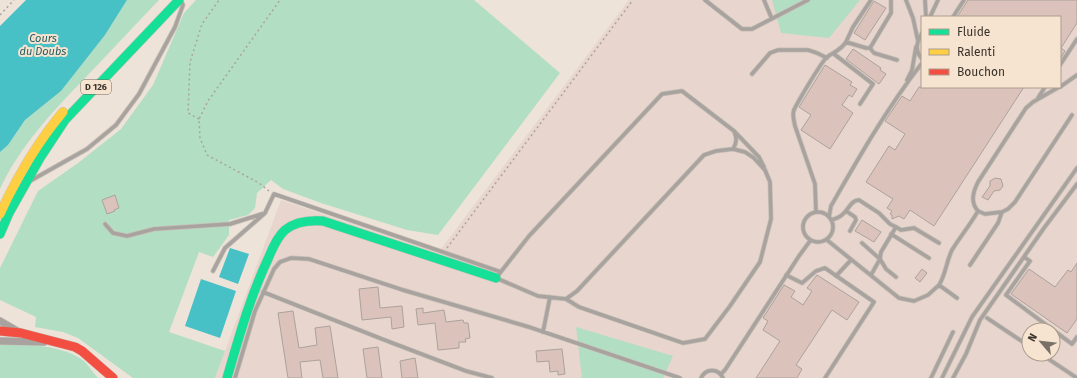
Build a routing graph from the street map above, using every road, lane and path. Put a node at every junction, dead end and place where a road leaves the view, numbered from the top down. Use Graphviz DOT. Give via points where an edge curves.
graph roads {
  1 [pos="14,0"];
  2 [pos="169,0"];
  3 [pos="180,0"];
  4 [pos="219,0"];
  5 [pos="280,0"];
  6 [pos="633,0"];
  7 [pos="705,0"];
  8 [pos="764,0"];
  9 [pos="808,0"];
  10 [pos="871,0"];
  11 [pos="891,0"];
  12 [pos="906,0"];
  13 [pos="925,0"];
  14 [pos="938,0"];
  15 [pos="964,0"];
  16 [pos="0,15"];
  17 [pos="926,16"];
  18 [pos="930,16"];
  19 [pos="954,16"];
  20 [pos="772,18"];
  21 [pos="921,35"];
  22 [pos="1077,39"];
  23 [pos="918,41"];
  24 [pos="846,42"];
  25 [pos="916,46"];
  26 [pos="870,48"];
  27 [pos="834,54"];
  28 [pos="921,57"];
  29 [pos="827,58"];
  30 [pos="897,60"];
  31 [pos="1061,63"];
  32 [pos="921,64"];
  33 [pos="752,74"];
  34 [pos="1077,75"];
  35 [pos="1061,86"];
  36 [pos="1044,88"];
  37 [pos="1058,88"];
  38 [pos="901,90"];
  39 [pos="1038,98"];
  40 [pos="860,104"];
  41 [pos="1072,115"];
  42 [pos="199,119"];
  43 [pos="734,131"];
  44 [pos="733,149"];
  45 [pos="1077,168"];
  46 [pos="765,170"];
  47 [pos="26,183"];
  48 [pos="1077,184"];
  49 [pos="274,194"];
  50 [pos="846,211"];
  51 [pos="978,211"];
  52 [pos="816,212"];
  53 [pos="1002,212"];
  54 [pos="265,213"];
  55 [pos="0,214"];
  56 [pos="830,218"];
  57 [pos="105,224"];
  58 [pos="896,227"];
  59 [pos="850,231"];
  60 [pos="0,234"];
  61 [pos="891,234"];
  62 [pos="827,240"];
  63 [pos="810,241"];
  64 [pos="939,242"];
  65 [pos="862,243"];
  66 [pos="444,252"];
  67 [pos="1024,257"];
  68 [pos="929,258"];
  69 [pos="880,259"];
  70 [pos="851,260"];
  71 [pos="970,265"];
  72 [pos="213,271"];
  73 [pos="498,275"];
  74 [pos="786,275"];
  75 [pos="871,275"];
  76 [pos="836,276"];
  77 [pos="896,277"];
  78 [pos="939,285"];
  79 [pos="263,292"];
  80 [pos="550,297"];
  81 [pos="957,298"];
  82 [pos="566,299"];
  83 [pos="987,318"];
  84 [pos="0,321"];
  85 [pos="0,331"];
  86 [pos="543,332"];
  87 [pos="954,332"];
  88 [pos="21,333"];
  89 [pos="1077,337"];
  90 [pos="0,341"];
  91 [pos="1021,341"];
  92 [pos="55,342"];
  93 [pos="1072,344"];
  94 [pos="1077,347"];
  95 [pos="1053,362"];
  96 [pos="722,376"];
  97 [pos="234,377"];
  98 [pos="955,377"];
  99 [pos="113,378"];
  100 [pos="492,378"];
  101 [pos="680,378"];
  102 [pos="701,378"];
  103 [pos="825,378"];
  104 [pos="930,378"];
  105 [pos="942,378"];
  106 [pos="1077,378"];
  1 -- 16 [label="path"];
  2 -- 55 [label="main road, D 126" via="57,119 21,170"];
  3 -- 47 [label="main road, D 126" via="65,120"];
  3 -- 47 [label="lane" via="183,5 175,27 139,94 116,126 87,149"];
  4 -- 42 [label="path" via="202,24 190,62 188,113"];
  5 -- 42 [label="path" via="208,101"];
  6 -- 66 [label="path"];
  7 -- 20 [label="lane" via="742,29 752,29"];
  8 -- 20 [label="lane"];
  9 -- 20 [label="lane"];
  10 -- 24 [label="lane" via="853,26"];
  11 -- 26 [label="lane" via="891,13"];
  12 -- 23 [label="lane"];
  13 -- 17 [label="lane"];
  14 -- 18 [label="lane"];
  15 -- 19 [label="lane"];
  21 -- 23 [label="lane"];
  22 -- 31 [label="lane"];
  23 -- 25 [label="lane"];
  24 -- 26 [label="lane"];
  24 -- 27 [label="lane" via="842,49"];
  25 -- 28 [label="lane"];
  25 -- 38 [label="lane" via="912,70"];
  26 -- 30 [label="lane" via="874,53"];
  27 -- 29 [label="lane"];
  27 -- 40 [label="lane" via="872,84"];
  29 -- 33 [label="lane" via="808,50 778,50 770,53"];
  29 -- 52 [label="lane" via="794,110 793,118 815,184"];
  32 -- 38 [label="lane"];
  34 -- 35 [label="lane"];
  36 -- 39 [label="lane"];
  37 -- 39 [label="lane"];
  38 -- 56 [label="lane" via="831,206"];
  39 -- 51 [label="lane" via="1026,108 974,189 973,201"];
  41 -- 53 [label="lane" via="1015,202"];
  42 -- 49 [label="path" via="200,138 207,155"];
  43 -- 44 [label="lane" via="737,142"];
  43 -- 46 [label="lane" via="760,157"];
  43 -- 73 [label="lane" via="682,91 662,94 528,236"];
  44 -- 46 [label="lane" via="745,152"];
  44 -- 82 [label="lane" via="704,155 577,292"];
  45 -- 105 [label="lane" via="972,317"];
  46 -- 82 [label="lane" via="770,182 771,219 760,262 705,339 683,343 579,308"];
  47 -- 60 [label="main road, D 126"];
  48 -- 67 [label="lane"];
  49 -- 54 [label="lane"];
  49 -- 66 [label="lane"];
  50 -- 56 [label="lane" via="842,215"];
  50 -- 58 [label="lane" via="852,202 859,200"];
  50 -- 59 [label="lane" via="856,220"];
  51 -- 53 [label="lane" via="985,214"];
  51 -- 78 [label="lane" via="952,250"];
  52 -- 56 [label="lane"];
  52 -- 63 [label="lane" via="808,216 803,224 804,234"];
  53 -- 71 [label="lane" via="998,223"];
  54 -- 57 [label="lane" via="230,224 154,229 127,236 113,233"];
  54 -- 72 [label="lane" via="225,248"];
  56 -- 62 [label="lane" via="833,224 832,233"];
  58 -- 61 [label="lane"];
  58 -- 64 [label="lane" via="901,230 914,228"];
  61 -- 68 [label="lane"];
  61 -- 69 [label="lane"];
  62 -- 63 [label="lane" via="819,243"];
  62 -- 70 [label="lane"];
  63 -- 74 [label="lane"];
  65 -- 69 [label="lane"];
  66 -- 73 [label="lane"];
  67 -- 93 [label="lane" via="1030,261 1006,295"];
  67 -- 98 [label="lane" via="980,320"];
  69 -- 75 [label="lane"];
  69 -- 77 [label="lane" via="886,269"];
  70 -- 75 [label="lane"];
  70 -- 76 [label="lane"];
  73 -- 80 [label="lane" via="538,296"];
  73 -- 97 [label="main road" via="437,260 323,221 304,220 285,230 275,243 246,313"];
  74 -- 76 [label="lane" via="802,283 816,271 824,268"];
  74 -- 96 [label="lane"];
  75 -- 78 [label="lane" via="899,298 914,301 928,295"];
  76 -- 103 [label="lane" via="874,302"];
  78 -- 81 [label="lane"];
  79 -- 86 [label="lane" via="280,262 291,258 309,259"];
  79 -- 97 [label="lane"];
  79 -- 100 [label="lane" via="458,368"];
  80 -- 82 [label="lane"];
  80 -- 86 [label="lane"];
  83 -- 91 [label="lane"];
  84 -- 88 [label="street"];
  85 -- 88 [label="main road"];
  86 -- 101 [label="lane"];
  87 -- 104 [label="lane"];
  88 -- 92 [label="main road"];
  89 -- 93 [label="lane"];
  90 -- 92 [label="street"];
  92 -- 99 [label="main road" via="82,351"];
  93 -- 94 [label="lane"];
  95 -- 106 [label="lane"];
  96 -- 102 [label="lane" via="710,370"];
}
